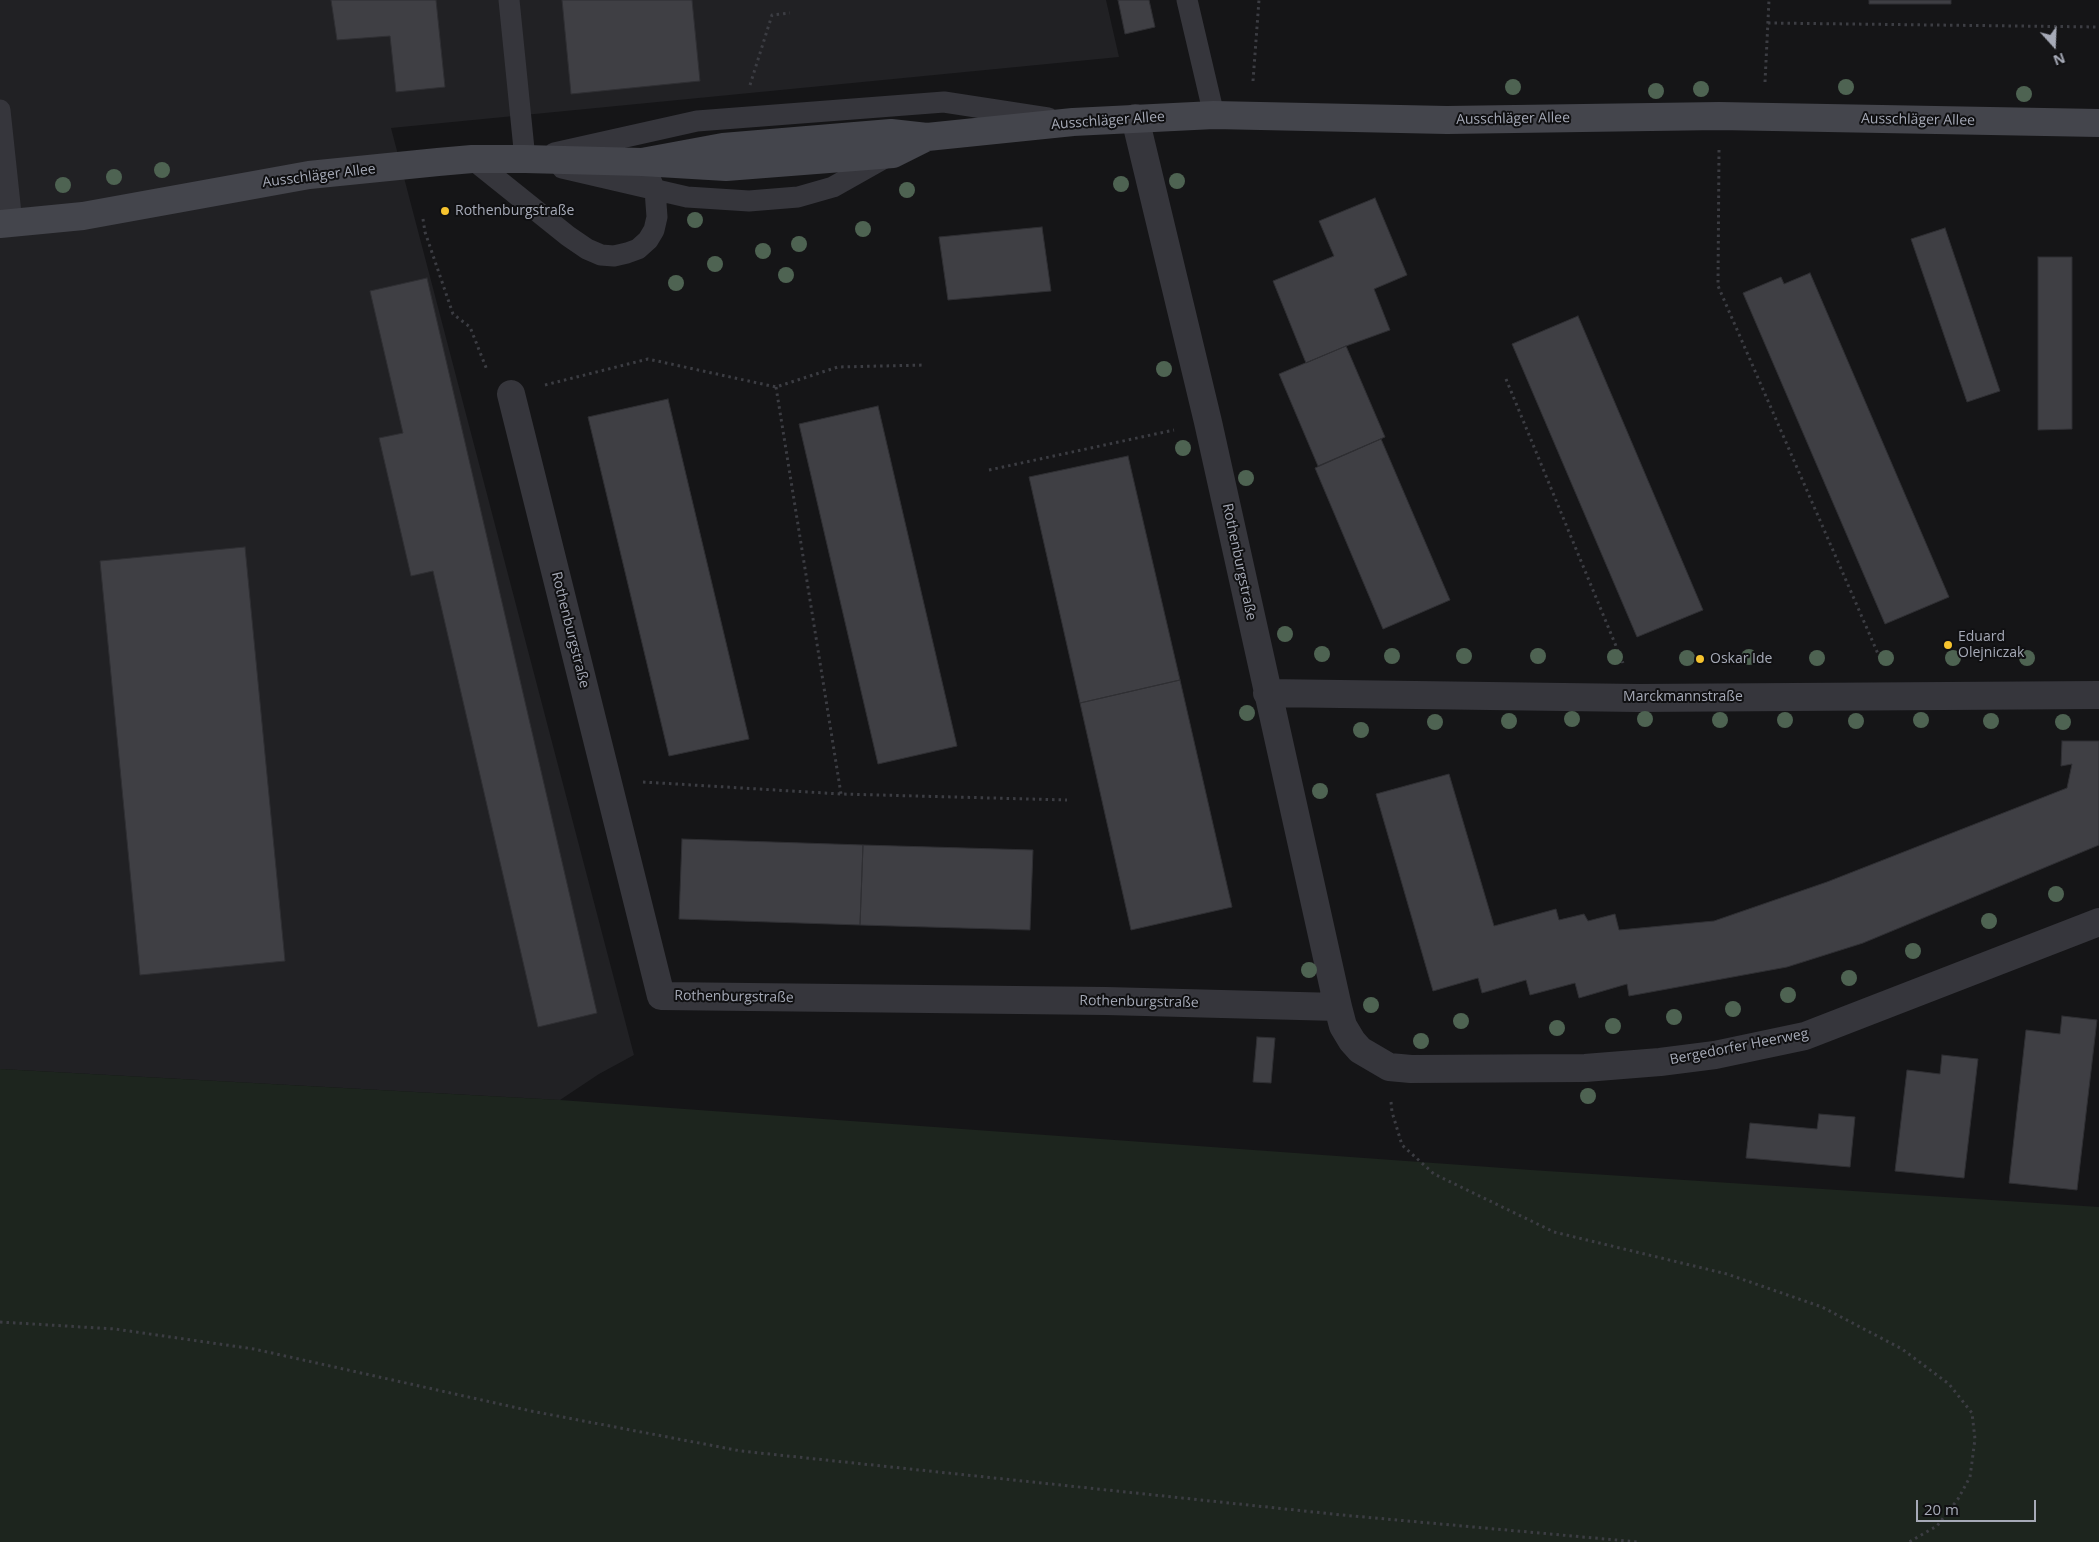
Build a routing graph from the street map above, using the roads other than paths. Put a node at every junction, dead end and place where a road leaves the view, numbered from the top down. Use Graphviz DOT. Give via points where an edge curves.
graph roads {
  1 [pos="509,0"];
  2 [pos="1187,0"];
  3 [pos="0,110"];
  4 [pos="1214,115"];
  5 [pos="1135,118"];
  6 [pos="1073,122"];
  7 [pos="2099,123"];
  8 [pos="927,137"];
  9 [pos="893,154"];
  10 [pos="472,159"];
  11 [pos="525,159"];
  12 [pos="642,162"];
  13 [pos="655,190"];
  14 [pos="6,223"];
  15 [pos="512,394"];
  16 [pos="1267,693"];
  17 [pos="2099,695"];
  18 [pos="2099,922"];
  19 [pos="1338,1007"];
  20 [pos="1389,1067"];
  1 -- 11 [label="lane"];
  2 -- 4 [label="lane"];
  3 -- 14 [label="lane"];
  4 -- 5 [label="street, Ausschläger Allee"];
  4 -- 7 [label="street, Ausschläger Allee" via="1448,120 1763,116"];
  5 -- 6 [label="street, Ausschläger Allee"];
  5 -- 16 [label="street, Rothenburgstraße" via="1208,422"];
  6 -- 8 [label="street, Ausschläger Allee"];
  6 -- 11 [label="lane" via="944,102 697,122"];
  8 -- 9 [label="street, Ausschläger Allee"];
  8 -- 12 [label="street, Ausschläger Allee" via="891,133 722,147"];
  9 -- 12 [label="street, Ausschläger Allee" via="726,167"];
  9 -- 13 [label="lane" via="833,187 798,198 749,201 687,197"];
  10 -- 11 [label="street, Ausschläger Allee"];
  10 -- 13 [label="lane" via="568,236 601,255 627,253 648,240 657,217"];
  10 -- 14 [label="street, Ausschläger Allee" via="309,175 83,216"];
  11 -- 12 [label="street, Ausschläger Allee"];
  11 -- 13 [label="lane"];
  12 -- 13 [label="lane"];
  15 -- 19 [label="street, Rothenburgstraße" via="661,996"];
  16 -- 17 [label="street, Marckmannstraße" via="1638,698"];
  16 -- 19 [label="street, Rothenburgstraße"];
  18 -- 20 [label="street, Bergedorfer Heerweg" via="1805,1036 1715,1055 1585,1068 1411,1070"];
  19 -- 20 [label="street, Rothenburgstraße" via="1352,1041"];
}
